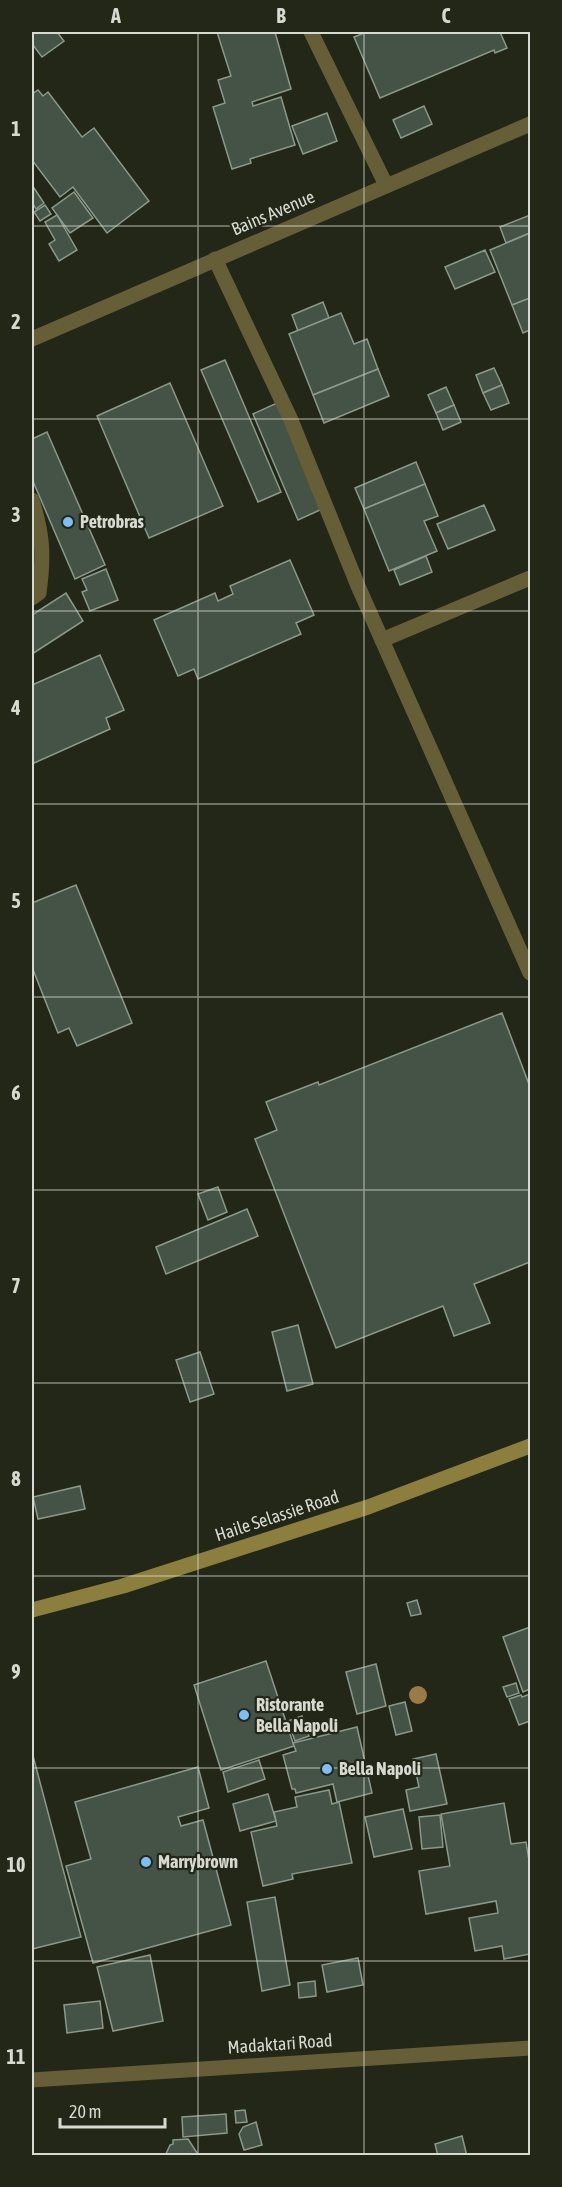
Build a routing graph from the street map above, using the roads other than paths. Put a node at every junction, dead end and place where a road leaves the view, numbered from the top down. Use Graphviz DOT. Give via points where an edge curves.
graph roads {
  1 [pos="311,32"];
  2 [pos="531,124"];
  3 [pos="386,185"];
  4 [pos="215,259"];
  5 [pos="32,339"];
  6 [pos="32,500"];
  7 [pos="531,578"];
  8 [pos="32,598"];
  9 [pos="382,639"];
  10 [pos="531,973"];
  11 [pos="531,1446"];
  12 [pos="32,1610"];
  13 [pos="531,2048"];
  14 [pos="32,2080"];
  1 -- 3 [label="street"];
  2 -- 3 [label="street, Bains Avenue"];
  3 -- 4 [label="street, Bains Avenue"];
  4 -- 5 [label="street, Bains Avenue"];
  4 -- 9 [label="street" via="291,420"];
  6 -- 8 [label="street" via="41,529 43,566 39,593"];
  7 -- 9 [label="street"];
  9 -- 10 [label="street"];
  11 -- 12 [label="street, Haile Selassie Road" via="368,1507 123,1586"];
  13 -- 14 [label="street, Madaktari Road"];
}
